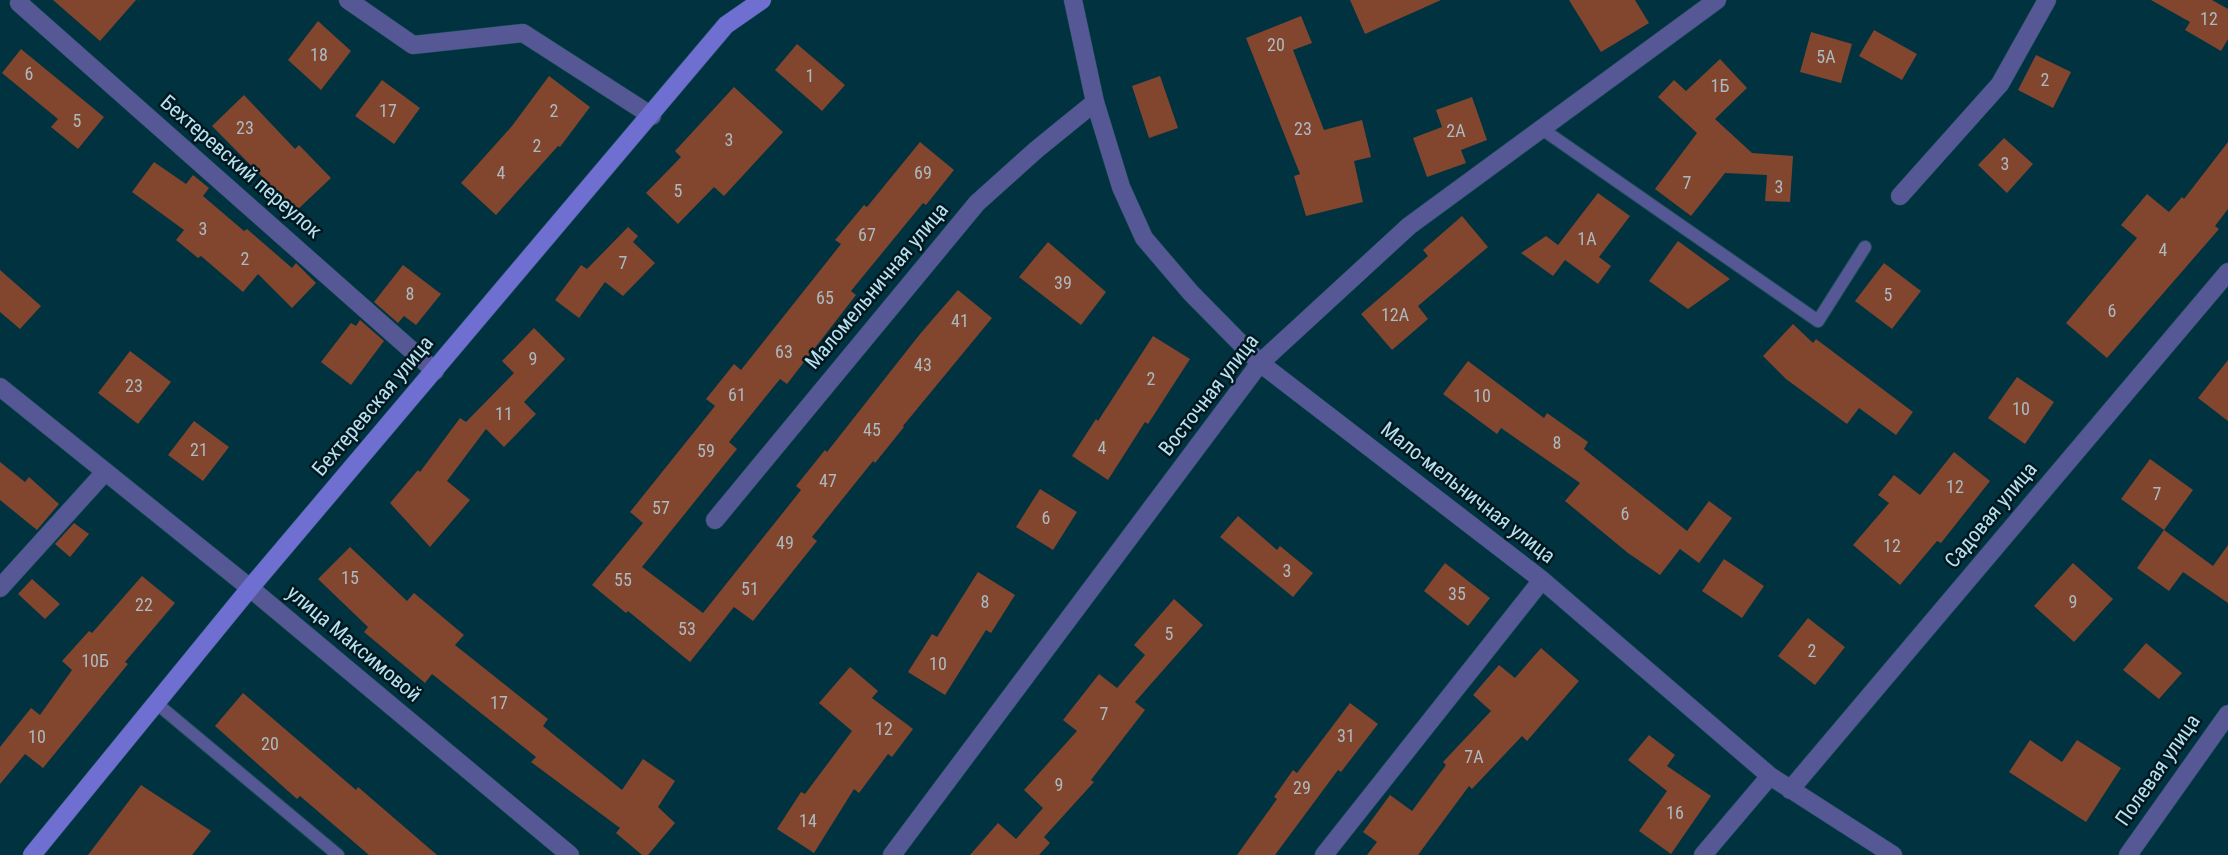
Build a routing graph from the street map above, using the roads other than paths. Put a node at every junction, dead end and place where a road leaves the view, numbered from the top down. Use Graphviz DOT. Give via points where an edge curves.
graph roads {
  1 [pos="21,0"];
  2 [pos="348,0"];
  3 [pos="762,0"];
  4 [pos="1073,0"];
  5 [pos="1717,0"];
  6 [pos="2047,0"];
  7 [pos="1095,102"];
  8 [pos="652,116"];
  9 [pos="1542,129"];
  10 [pos="1900,195"];
  11 [pos="1865,247"];
  12 [pos="2228,272"];
  13 [pos="1260,363"];
  14 [pos="435,371"];
  15 [pos="0,387"];
  16 [pos="105,472"];
  17 [pos="715,520"];
  18 [pos="1542,580"];
  19 [pos="0,588"];
  20 [pos="250,588"];
  21 [pos="156,703"];
  22 [pos="2228,714"];
  23 [pos="1770,776"];
  24 [pos="1790,790"];
  25 [pos="32,855"];
  26 [pos="338,855"];
  27 [pos="570,855"];
  28 [pos="892,855"];
  29 [pos="1324,855"];
  30 [pos="1703,855"];
  31 [pos="1893,855"];
  32 [pos="2128,855"];
  1 -- 14 [label="street, Бехтеревский переулок" via="19,3"];
  2 -- 8 [label="street" via="413,45 523,33"];
  3 -- 8 [label="main road, Бехтеревская улица" via="726,25"];
  4 -- 7 [label="street, Мало-мельничная улица"];
  5 -- 9 [label="street, Восточная улица"];
  6 -- 10 [label="street" via="2000,84"];
  7 -- 13 [label="street, Мало-мельничная улица" via="1121,187 1144,238"];
  7 -- 17 [label="street, Маломельничная улица" via="978,203"];
  8 -- 14 [label="main road, Бехтеревская улица"];
  9 -- 11 [label="lane" via="1818,321"];
  9 -- 13 [label="street, Восточная улица" via="1409,226"];
  12 -- 24 [label="street, Садовая улица"];
  13 -- 18 [label="street, Мало-мельничная улица"];
  13 -- 28 [label="street, Восточная улица"];
  14 -- 20 [label="main road, Бехтеревская улица"];
  15 -- 16 [label="street, улица Максимовой"];
  16 -- 19 [label="street"];
  16 -- 20 [label="street, улица Максимовой"];
  18 -- 23 [label="street, Мало-мельничная улица"];
  18 -- 29 [label="street"];
  20 -- 21 [label="main road, Бехтеревская улица"];
  20 -- 27 [label="street, улица Максимовой"];
  21 -- 25 [label="main road, Бехтеревская улица"];
  21 -- 26 [label="lane"];
  22 -- 32 [label="street, Полевая улица"];
  23 -- 24 [label="street, Мало-мельничная улица"];
  23 -- 30 [label="street"];
  24 -- 31 [label="street, Мало-мельничная улица"];
}
